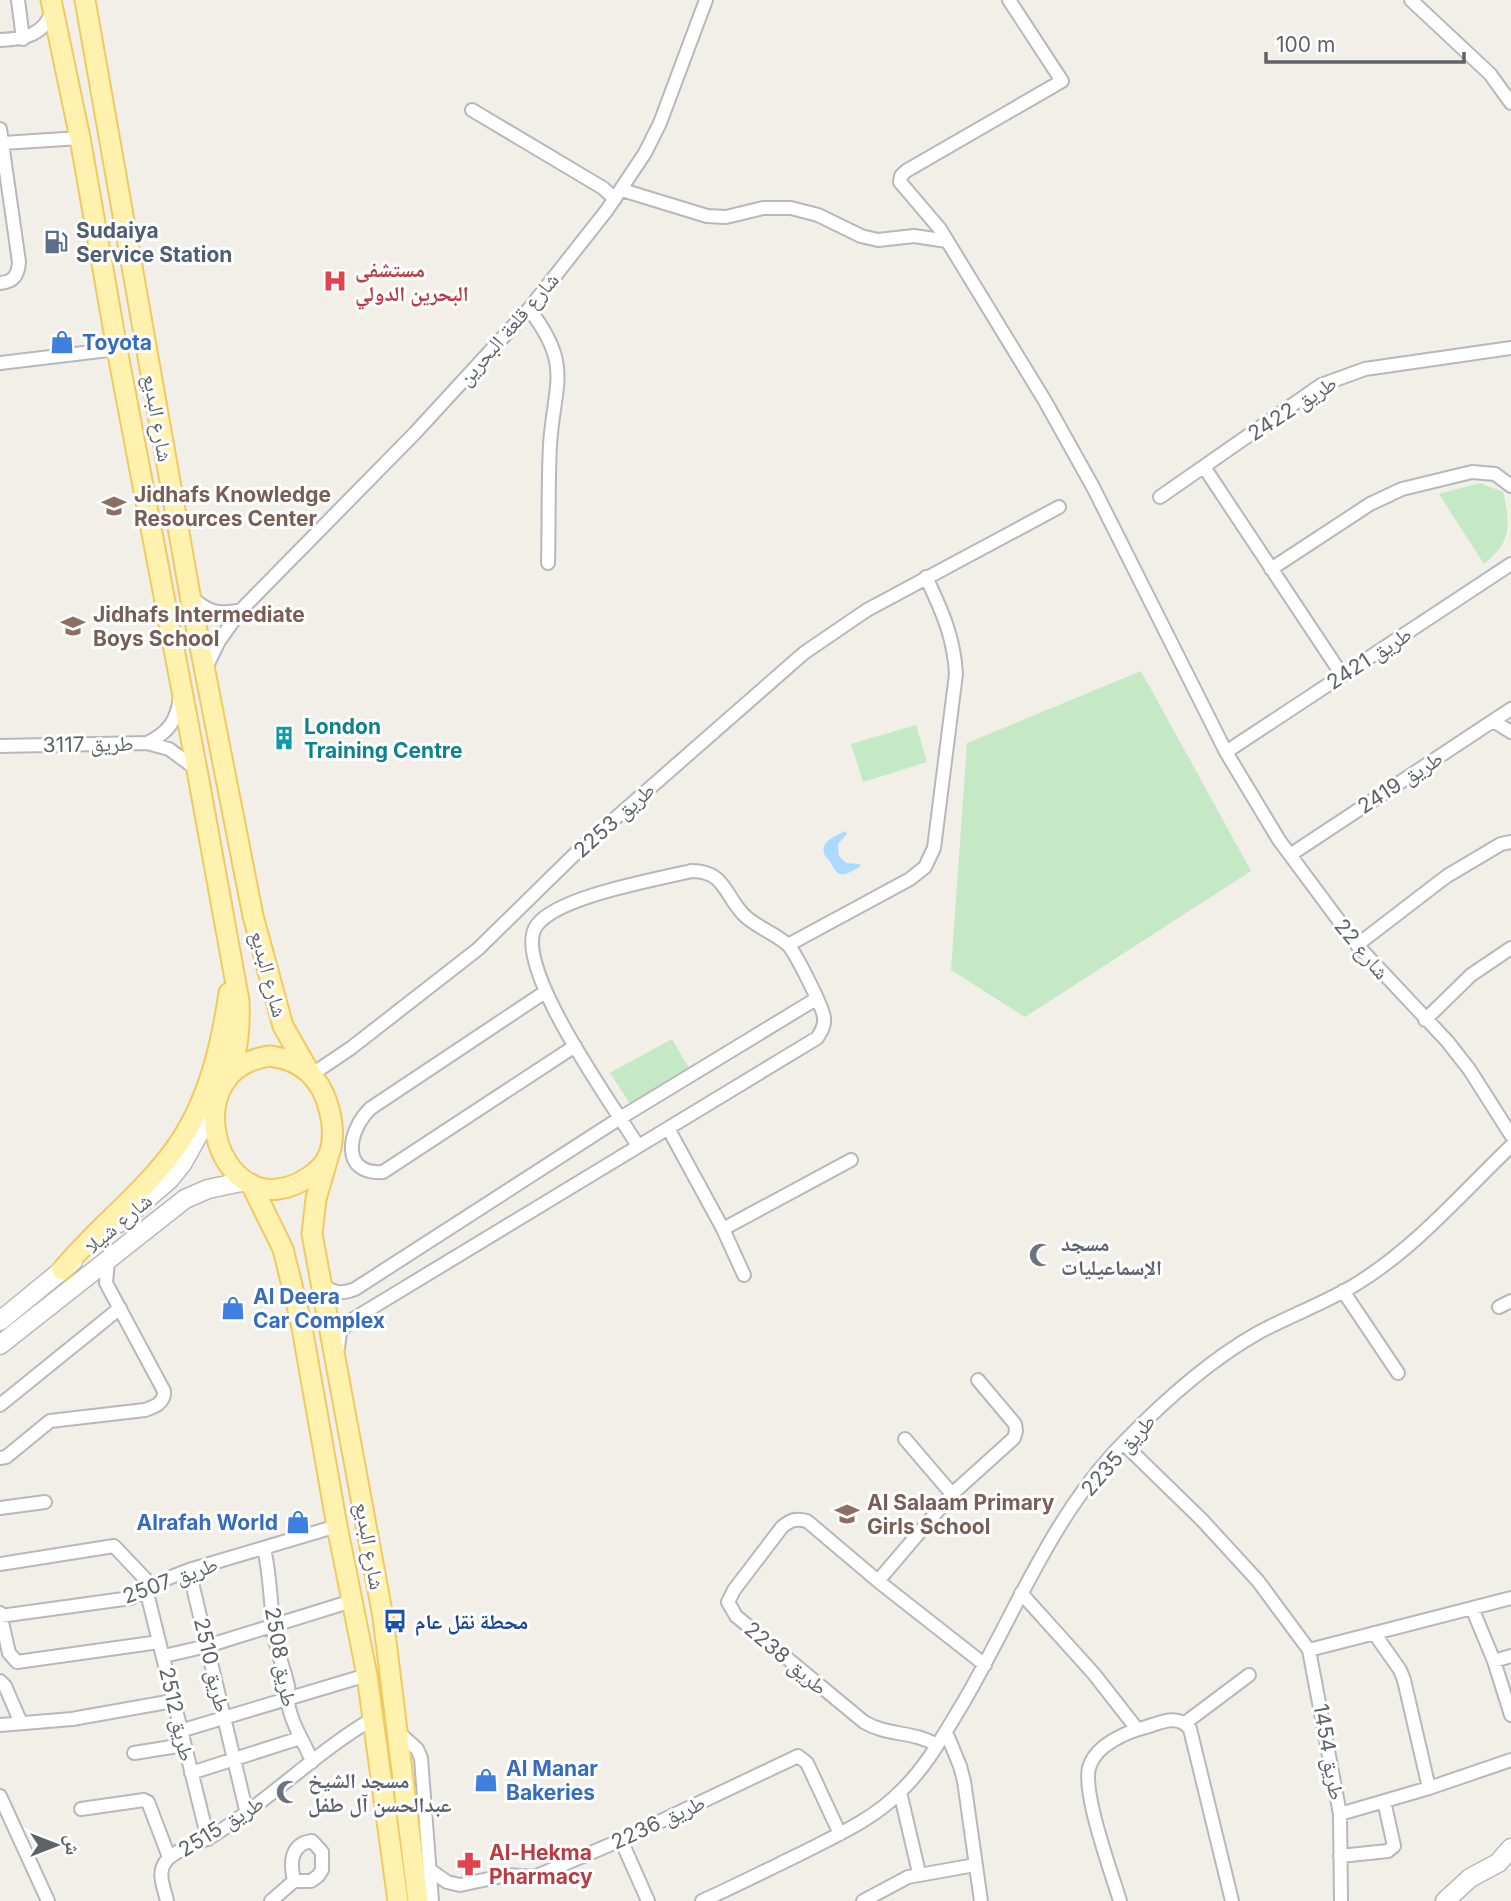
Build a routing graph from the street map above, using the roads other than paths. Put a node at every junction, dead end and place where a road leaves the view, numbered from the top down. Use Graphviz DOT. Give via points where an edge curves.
graph roads {
  1 [pos="18,0"];
  2 [pos="85,0"];
  3 [pos="706,0"];
  4 [pos="1009,0"];
  5 [pos="1411,0"];
  6 [pos="52,5"];
  7 [pos="23,39"];
  8 [pos="0,40"];
  9 [pos="1511,103"];
  10 [pos="472,110"];
  11 [pos="0,129"];
  12 [pos="80,138"];
  13 [pos="3,143"];
  14 [pos="618,195"];
  15 [pos="947,241"];
  16 [pos="0,283"];
  17 [pos="529,309"];
  18 [pos="1511,348"];
  19 [pos="117,349"];
  20 [pos="0,363"];
  21 [pos="1204,467"];
  22 [pos="1511,486"];
  23 [pos="1160,497"];
  24 [pos="1059,507"];
  25 [pos="548,564"];
  26 [pos="1511,564"];
  27 [pos="1271,569"];
  28 [pos="926,578"];
  29 [pos="190,595"];
  30 [pos="241,610"];
  31 [pos="205,670"];
  32 [pos="1342,675"];
  33 [pos="180,687"];
  34 [pos="1511,709"];
  35 [pos="1493,721"];
  36 [pos="1511,732"];
  37 [pos="147,743"];
  38 [pos="0,746"];
  39 [pos="1226,752"];
  40 [pos="197,770"];
  41 [pos="1511,842"];
  42 [pos="1290,855"];
  43 [pos="519,909"];
  44 [pos="537,925"];
  45 [pos="788,945"];
  46 [pos="1357,945"];
  47 [pos="1510,951"];
  48 [pos="231,968"];
  49 [pos="545,992"];
  50 [pos="816,999"];
  51 [pos="1425,1020"];
  52 [pos="575,1046"];
  53 [pos="229,1075"];
  54 [pos="311,1075"];
  55 [pos="215,1105"];
  56 [pos="621,1118"];
  57 [pos="668,1130"];
  58 [pos="1511,1135"];
  59 [pos="638,1146"];
  60 [pos="1511,1146"];
  61 [pos="329,1154"];
  62 [pos="851,1160"];
  63 [pos="249,1182"];
  64 [pos="723,1230"];
  65 [pos="108,1260"];
  66 [pos="62,1270"];
  67 [pos="744,1275"];
  68 [pos="86,1277"];
  69 [pos="106,1283"];
  70 [pos="320,1284"];
  71 [pos="1343,1292"];
  72 [pos="120,1308"];
  73 [pos="0,1321"];
  74 [pos="0,1345"];
  75 [pos="1398,1373"];
  76 [pos="978,1380"];
  77 [pos="341,1389"];
  78 [pos="0,1405"];
  79 [pos="905,1439"];
  80 [pos="1123,1443"];
  81 [pos="0,1458"];
  82 [pos="953,1494"];
  83 [pos="45,1502"];
  84 [pos="0,1508"];
  85 [pos="337,1526"];
  86 [pos="264,1548"];
  87 [pos="0,1564"];
  88 [pos="189,1570"];
  89 [pos="878,1581"];
  90 [pos="148,1587"];
  91 [pos="1021,1593"];
  92 [pos="1511,1598"];
  93 [pos="352,1601"];
  94 [pos="1472,1608"];
  95 [pos="0,1615"];
  96 [pos="273,1625"];
  97 [pos="1374,1633"];
  98 [pos="159,1642"];
  99 [pos="207,1646"];
  100 [pos="1309,1650"];
  101 [pos="164,1656"];
  102 [pos="1511,1656"];
  103 [pos="1494,1661"];
  104 [pos="985,1665"];
  105 [pos="367,1675"];
  106 [pos="1249,1675"];
  107 [pos="0,1681"];
  108 [pos="288,1699"];
  109 [pos="173,1701"];
  110 [pos="1511,1715"];
  111 [pos="224,1718"];
  112 [pos="374,1718"];
  113 [pos="1181,1721"];
  114 [pos="21,1723"];
  115 [pos="0,1725"];
  116 [pos="1137,1729"];
  117 [pos="180,1731"];
  118 [pos="946,1732"];
  119 [pos="300,1738"];
  120 [pos="184,1745"];
  121 [pos="937,1745"];
  122 [pos="134,1753"];
  123 [pos="234,1759"];
  124 [pos="1511,1760"];
  125 [pos="312,1762"];
  126 [pos="191,1773"];
  127 [pos="1429,1788"];
  128 [pos="900,1792"];
  129 [pos="0,1796"];
  130 [pos="1384,1801"];
  131 [pos="81,1809"];
  132 [pos="247,1814"];
  133 [pos="1340,1814"];
  134 [pos="840,1834"];
  135 [pos="208,1839"];
  136 [pos="621,1840"];
  137 [pos="1511,1848"];
  138 [pos="1340,1856"];
  139 [pos="169,1857"];
  140 [pos="422,1864"];
  141 [pos="975,1865"];
  142 [pos="919,1873"];
  143 [pos="294,1881"];
  144 [pos="732,1895"];
  145 [pos="48,1901"];
  146 [pos="167,1901"];
  147 [pos="271,1901"];
  148 [pos="398,1901"];
  149 [pos="418,1901"];
  150 [pos="432,1901"];
  151 [pos="648,1901"];
  152 [pos="702,1901"];
  153 [pos="863,1901"];
  154 [pos="981,1901"];
  155 [pos="1120,1901"];
  156 [pos="1232,1901"];
  157 [pos="1341,1901"];
  158 [pos="1446,1901"];
  1 -- 7 [label="street"];
  2 -- 29 [label="main road, شارع البديع"];
  3 -- 14 [label="street, شارع قلعة البحرين" via="660,122"];
  4 -- 15 [label="street, شارع 22" via="1062,81 901,176 904,188"];
  5 -- 9 [label="street" via="1490,74"];
  6 -- 7 [label="street" via="42,28"];
  6 -- 12 [label="main road, شارع البديع"];
  7 -- 8 [label="street"];
  10 -- 14 [label="street"];
  11 -- 13 [label="street"];
  12 -- 13 [label="street"];
  12 -- 19 [label="main road, شارع البديع"];
  13 -- 16 [label="street" via="19,272"];
  14 -- 15 [label="street" via="707,216 791,208 878,240 914,236"];
  14 -- 17 [label="street, شارع قلعة البحرين"];
  15 -- 39 [label="street, شارع 22" via="1075,454"];
  17 -- 25 [label="street" via="552,344 559,374 550,445"];
  17 -- 30 [label="street, شارع قلعة البحرين"];
  18 -- 21 [label="street, طريق 2422" via="1342,375"];
  19 -- 20 [label="street"];
  19 -- 33 [label="main road, شارع البديع"];
  21 -- 23 [label="street, طريق 2422"];
  21 -- 27 [label="street"];
  22 -- 27 [label="street" via="1495,474 1472,472 1402,489 1370,504"];
  24 -- 28 [label="street, طريق 2253"];
  26 -- 32 [label="street, طريق 2421"];
  27 -- 32 [label="street"];
  28 -- 43 [label="street, طريق 2253" via="867,610 804,653 578,851"];
  28 -- 45 [label="street" via="955,649 956,674 934,848 925,867 910,879"];
  29 -- 30 [label="street" via="216,613"];
  29 -- 31 [label="main road, شارع البديع"];
  30 -- 31 [label="street, شارع قلعة البحرين"];
  31 -- 54 [label="main road, شارع البديع" via="271,987 283,1026"];
  32 -- 39 [label="street, طريق 2421"];
  33 -- 37 [label="street, طريق 3117" via="171,727"];
  33 -- 40 [label="main road, شارع البديع"];
  34 -- 35 [label="street, طريق 2419"];
  35 -- 36 [label="street"];
  35 -- 42 [label="street, طريق 2419"];
  37 -- 38 [label="street, طريق 3117"];
  37 -- 40 [label="street" via="169,748"];
  39 -- 42 [label="street, شارع 22"];
  40 -- 48 [label="main road, شارع البديع"];
  41 -- 46 [label="street" via="1447,876"];
  42 -- 46 [label="street, شارع 22"];
  43 -- 44 [label="street"];
  43 -- 54 [label="street, طريق 2253" via="468,957"];
  44 -- 45 [label="street" via="555,910 579,900 701,871 717,878 749,920"];
  44 -- 49 [label="street" via="530,947"];
  45 -- 50 [label="street"];
  46 -- 51 [label="street, شارع 22"];
  47 -- 51 [label="street" via="1471,975"];
  48 -- 53 [label="main road, شارع البديع" via="240,1030"];
  48 -- 66 [label="main road" via="220,1049 188,1127 158,1170"];
  49 -- 52 [label="street"];
  49 -- 52 [label="street" via="371,1108 351,1140 352,1155 361,1168 383,1172"];
  50 -- 56 [label="street"];
  50 -- 57 [label="street" via="825,1019 817,1038"];
  51 -- 58 [label="street, شارع 22" via="1469,1069"];
  52 -- 56 [label="street"];
  53 -- 54 [label="main road" via="271,1056"];
  53 -- 55 [label="main road"];
  54 -- 61 [label="main road" via="327,1103"];
  55 -- 63 [label="main road" via="218,1146"];
  55 -- 66 [label="main road, شارع شيلا" via="170,1179"];
  56 -- 59 [label="street"];
  56 -- 70 [label="street" via="355,1289 341,1293"];
  57 -- 59 [label="street"];
  57 -- 64 [label="street"];
  59 -- 77 [label="street" via="345,1325 338,1339"];
  60 -- 71 [label="street, طريق 2235" via="1408,1246"];
  61 -- 63 [label="main road" via="312,1174 290,1187 269,1189"];
  61 -- 70 [label="main road, شارع البديع" via="313,1215"];
  62 -- 64 [label="street"];
  63 -- 65 [label="main road, شارع شيلا" via="197,1192"];
  63 -- 85 [label="main road, شارع البديع" via="283,1249"];
  64 -- 67 [label="street"];
  65 -- 68 [label="main road, شارع شيلا"];
  65 -- 69 [label="street"];
  66 -- 73 [label="main road, شارع شيلا"];
  68 -- 69 [label="street"];
  68 -- 74 [label="main road, شارع شيلا"];
  69 -- 72 [label="street"];
  70 -- 77 [label="main road, شارع البديع"];
  71 -- 75 [label="street"];
  71 -- 80 [label="street, طريق 2235" via="1223,1354"];
  72 -- 78 [label="street"];
  72 -- 81 [label="street" via="163,1391 162,1400 145,1410 50,1422"];
  76 -- 82 [label="street" via="1016,1431 1014,1438"];
  77 -- 140 [label="main road, شارع البديع"];
  79 -- 82 [label="street"];
  80 -- 91 [label="street, طريق 2235" via="1096,1474"];
  80 -- 100 [label="street" via="1258,1581"];
  82 -- 89 [label="street"];
  83 -- 84 [label="street"];
  85 -- 86 [label="street, طريق 2507"];
  85 -- 93 [label="main road, شارع البديع"];
  86 -- 88 [label="street, طريق 2507"];
  86 -- 96 [label="street, طريق 2508"];
  87 -- 90 [label="street" via="114,1546"];
  88 -- 90 [label="street, طريق 2507"];
  88 -- 99 [label="street, طريق 2510"];
  89 -- 104 [label="street, طريق 2238"];
  89 -- 121 [label="street, طريق 2238" via="807,1521 790,1520 728,1602 736,1616 864,1722"];
  90 -- 95 [label="street, طريق 2507" via="131,1598"];
  90 -- 98 [label="street, طريق 2512"];
  91 -- 104 [label="street, طريق 2235"];
  91 -- 116 [label="street"];
  92 -- 94 [label="street"];
  93 -- 96 [label="street"];
  93 -- 105 [label="main road, شارع البديع"];
  94 -- 97 [label="street"];
  94 -- 103 [label="street"];
  95 -- 98 [label="street" via="9,1653 16,1662"];
  96 -- 99 [label="street"];
  96 -- 108 [label="street, طريق 2508"];
  97 -- 100 [label="street"];
  97 -- 127 [label="street" via="1404,1680"];
  98 -- 101 [label="street, طريق 2512"];
  99 -- 101 [label="street"];
  99 -- 111 [label="street, طريق 2510"];
  100 -- 133 [label="street, طريق 1454"];
  101 -- 109 [label="street, طريق 2512"];
  102 -- 103 [label="street"];
  103 -- 110 [label="street"];
  104 -- 118 [label="street, طريق 2235"];
  105 -- 108 [label="street"];
  105 -- 112 [label="main road, شارع البديع"];
  106 -- 113 [label="street"];
  107 -- 114 [label="street"];
  108 -- 111 [label="street"];
  108 -- 119 [label="street, طريق 2508"];
  109 -- 114 [label="street"];
  109 -- 117 [label="street, طريق 2512"];
  111 -- 117 [label="street"];
  111 -- 123 [label="street, طريق 2510"];
  112 -- 125 [label="street, طريق 2515"];
  112 -- 148 [label="main road, شارع البديع"];
  113 -- 116 [label="street"];
  113 -- 156 [label="street" via="1190,1729"];
  114 -- 115 [label="street"];
  116 -- 155 [label="street" via="1098,1751 1088,1768 1088,1791"];
  117 -- 120 [label="street, طريق 2512"];
  118 -- 121 [label="street, طريق 2235"];
  118 -- 141 [label="street" via="964,1782"];
  119 -- 123 [label="street"];
  119 -- 125 [label="street, طريق 2508"];
  120 -- 122 [label="street"];
  120 -- 126 [label="street, طريق 2512"];
  121 -- 128 [label="street, طريق 2235"];
  123 -- 126 [label="street"];
  123 -- 132 [label="street, طريق 2510"];
  124 -- 127 [label="street"];
  125 -- 132 [label="street, طريق 2515"];
  126 -- 135 [label="street, طريق 2512"];
  127 -- 130 [label="street"];
  128 -- 134 [label="street, طريق 2235"];
  128 -- 142 [label="street"];
  129 -- 145 [label="street"];
  130 -- 133 [label="street"];
  130 -- 138 [label="street" via="1394,1846 1388,1851"];
  131 -- 139 [label="street, طريق 2515" via="148,1802"];
  132 -- 135 [label="street, طريق 2515"];
  133 -- 138 [label="street, طريق 1454"];
  134 -- 136 [label="street, طريق 2236" via="807,1763 798,1756"];
  134 -- 144 [label="street, طريق 2235"];
  135 -- 139 [label="street, طريق 2515"];
  136 -- 140 [label="street, طريق 2236" via="534,1877 507,1875 460,1885 447,1882"];
  136 -- 151 [label="street"];
  137 -- 158 [label="main road"];
  138 -- 157 [label="street, طريق 1454"];
  139 -- 146 [label="street, طريق 2515" via="161,1874"];
  140 -- 149 [label="main road, شارع البديع"];
  140 -- 150 [label="street"];
  141 -- 142 [label="street"];
  141 -- 154 [label="street"];
  142 -- 153 [label="street"];
  143 -- 147 [label="street"];
  144 -- 152 [label="street, طريق 2235"];
}
